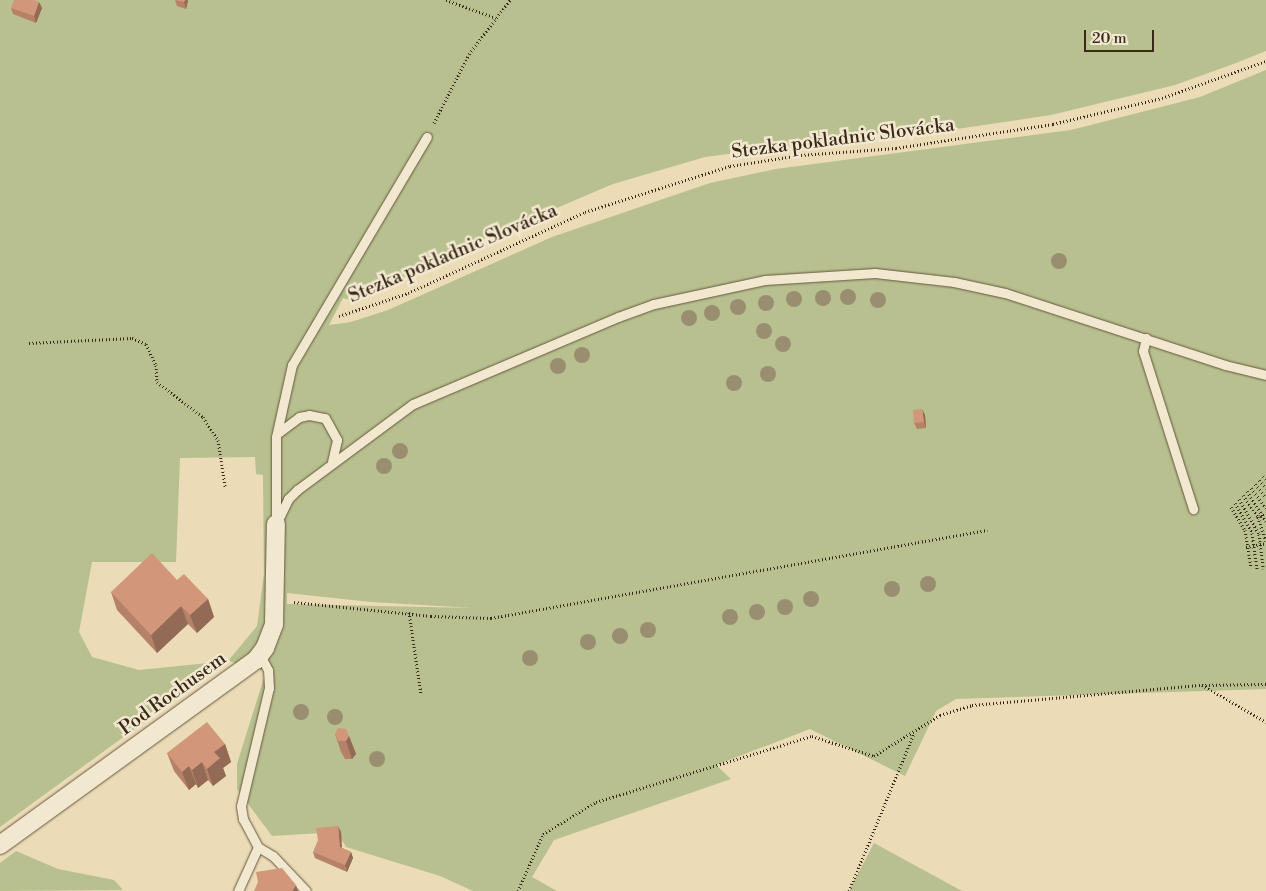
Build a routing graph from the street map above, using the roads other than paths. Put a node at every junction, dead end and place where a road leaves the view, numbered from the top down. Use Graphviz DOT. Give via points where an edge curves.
graph roads {
  1 [pos="427,137"];
  2 [pos="1146,338"];
  3 [pos="1266,375"];
  4 [pos="276,436"];
  5 [pos="329,466"];
  6 [pos="1193,509"];
  7 [pos="276,524"];
  8 [pos="260,654"];
  9 [pos="0,845"];
  10 [pos="258,847"];
  11 [pos="238,891"];
  12 [pos="306,891"];
  1 -- 4 [label="lane" via="292,365"];
  2 -- 3 [label="lane" via="1225,365"];
  2 -- 5 [label="lane" via="1005,293 954,282 875,273 802,276 737,284 654,304 618,317 421,400 395,414"];
  2 -- 6 [label="lane" via="1143,351"];
  4 -- 5 [label="lane" via="284,425 298,417 325,418 332,427 338,447"];
  4 -- 7 [label="lane"];
  5 -- 7 [label="lane" via="288,499"];
  7 -- 8 [label="street, Pod Rochusem" via="274,624"];
  8 -- 9 [label="street, Pod Rochusem"];
  8 -- 10 [label="lane" via="268,670 269,688 241,806 243,820"];
  10 -- 11 [label="lane"];
  10 -- 12 [label="lane" via="273,856"];
}
